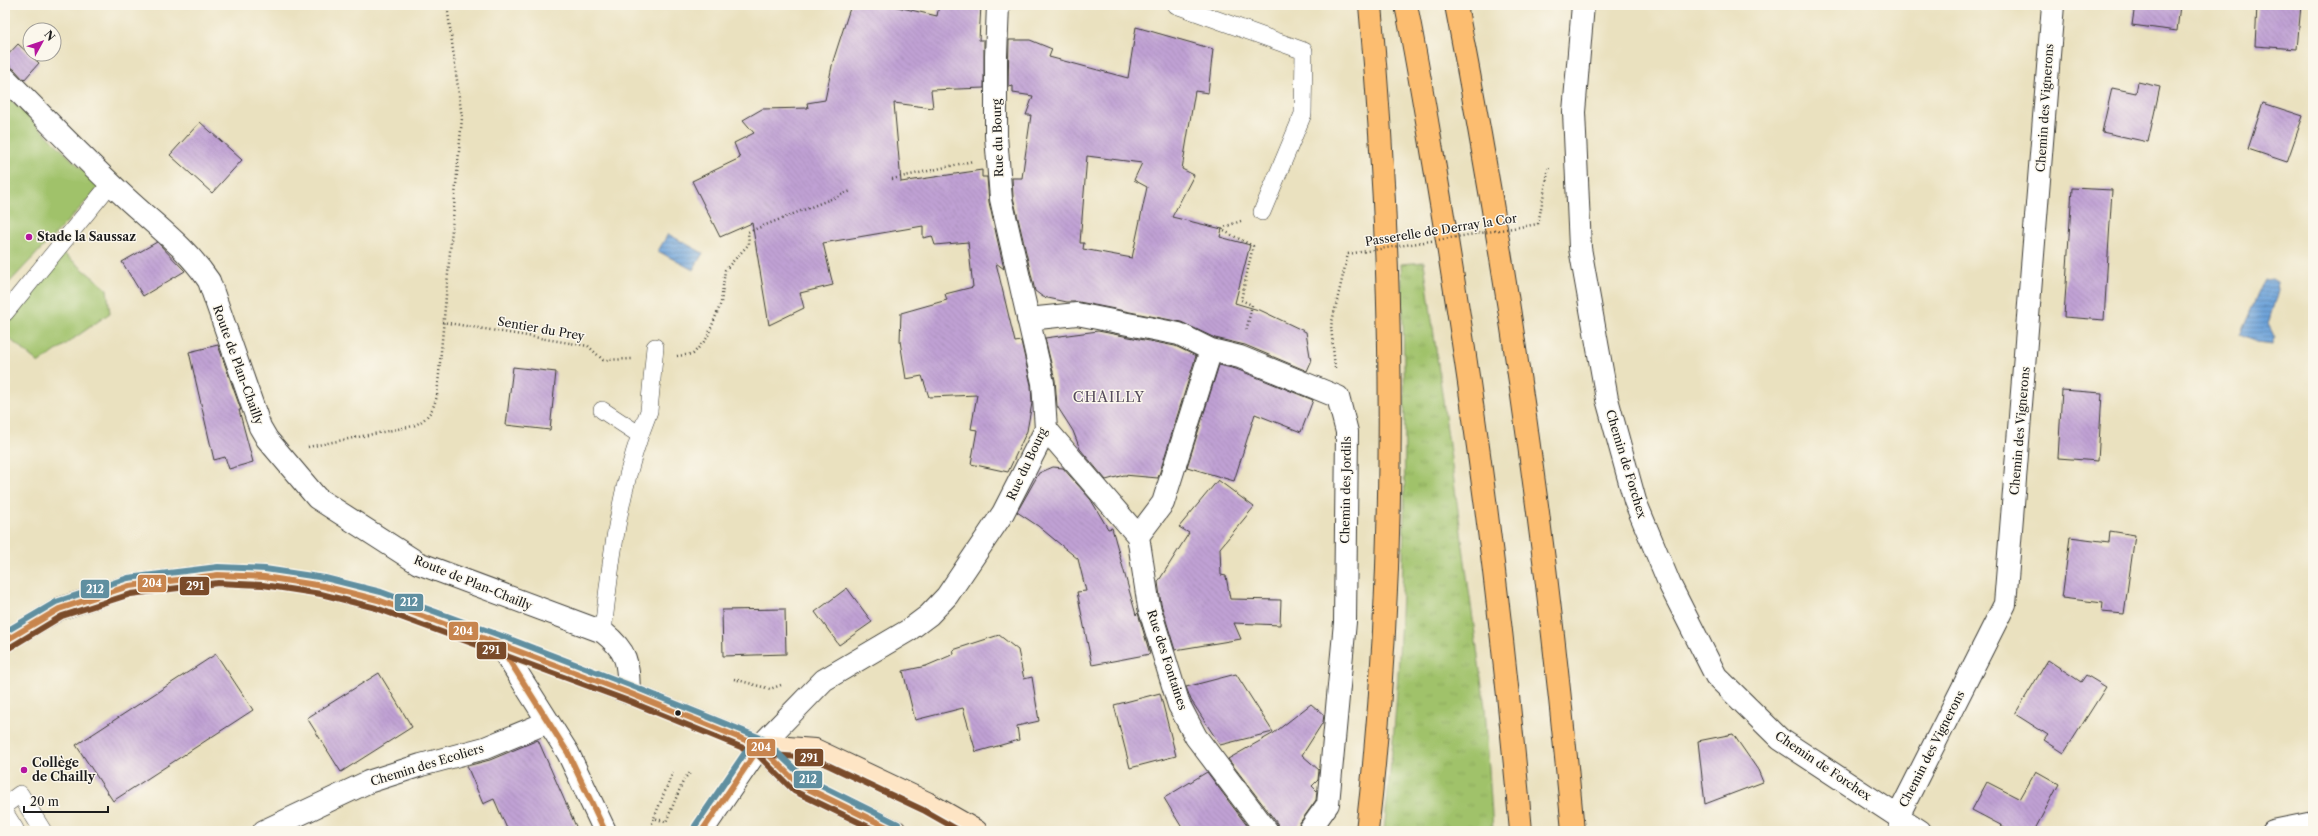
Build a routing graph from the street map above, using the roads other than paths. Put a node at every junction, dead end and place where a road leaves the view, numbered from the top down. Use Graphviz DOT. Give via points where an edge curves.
graph roads {
  1 [pos="998,5"];
  2 [pos="1176,5"];
  3 [pos="1370,5"];
  4 [pos="1406,5"];
  5 [pos="1456,5"];
  6 [pos="1584,5"];
  7 [pos="2053,5"];
  8 [pos="5,78"];
  9 [pos="111,183"];
  10 [pos="1262,212"];
  11 [pos="5,313"];
  12 [pos="1028,319"];
  13 [pos="1211,350"];
  14 [pos="655,353"];
  15 [pos="602,410"];
  16 [pos="1046,429"];
  17 [pos="640,435"];
  18 [pos="1138,536"];
  19 [pos="603,632"];
  20 [pos="5,641"];
  21 [pos="499,644"];
  22 [pos="629,692"];
  23 [pos="548,722"];
  24 [pos="760,746"];
  25 [pos="5,805"];
  26 [pos="5,813"];
  27 [pos="1900,824"];
  28 [pos="2313,824"];
  29 [pos="11,831"];
  30 [pos="43,831"];
  31 [pos="264,831"];
  32 [pos="604,831"];
  33 [pos="702,831"];
  34 [pos="895,831"];
  35 [pos="976,831"];
  36 [pos="1267,831"];
  37 [pos="1309,831"];
  38 [pos="1367,831"];
  39 [pos="1521,831"];
  40 [pos="1573,831"];
  41 [pos="1920,831"];
  42 [pos="2273,831"];
  1 -- 12 [label="street, Rue du Bourg" via="997,156 1001,199"];
  2 -- 10 [label="lane" via="1304,51 1303,114"];
  3 -- 38 [label="highway" via="1387,260 1391,430 1386,614 1376,753"];
  4 -- 39 [label="highway" via="1439,193 1476,430 1496,582"];
  5 -- 40 [label="highway" via="1526,422 1547,579"];
  6 -- 27 [label="street, Chemin de Forchex" via="1574,112 1580,248 1607,399 1635,501 1670,585 1716,676 1780,739"];
  7 -- 27 [label="street, Chemin des Vignerons" via="2005,604"];
  8 -- 9 [label="street, Route de Plan-Chailly"];
  9 -- 11 [label="lane"];
  9 -- 19 [label="street, Route de Plan-Chailly" via="175,241 200,268 209,282 260,426 317,498 418,563"];
  12 -- 13 [label="street" via="1076,314 1179,334"];
  12 -- 16 [label="street, Rue du Bourg" via="1042,383"];
  13 -- 18 [label="street" via="1163,503"];
  13 -- 37 [label="street, Chemin des Jordils" via="1240,357 1338,397 1347,432 1345,622 1328,804"];
  14 -- 17 [label="lane" via="649,411"];
  15 -- 17 [label="lane"];
  16 -- 18 [label="street"];
  16 -- 24 [label="street, Rue du Bourg" via="1004,513 947,596 929,615 909,630 824,680"];
  17 -- 19 [label="lane" via="628,470 611,554"];
  18 -- 36 [label="street, Rue des Fontaines" via="1149,607 1179,705 1196,737"];
  19 -- 22 [label="street, Route de Plan-Chailly" via="618,644 625,654"];
  20 -- 21 [label="main road" via="60,609 98,595 152,582 218,575 264,577 323,586 378,600"];
  21 -- 22 [label="main road"];
  21 -- 23 [label="street"];
  22 -- 24 [label="main road"];
  23 -- 31 [label="street, Chemin des Ecoliers" via="485,748 368,782"];
  23 -- 32 [label="street" via="568,753"];
  24 -- 33 [label="street, Rue du Bourg"];
  24 -- 34 [label="main road" via="798,784"];
  24 -- 35 [label="main road" via="815,750 927,803"];
  25 -- 30 [label="lane" via="20,794"];
  26 -- 29 [label="lane" via="14,829"];
  27 -- 41 [label="street, Chemin de Forchex"];
  28 -- 42 [label="street"];
}
